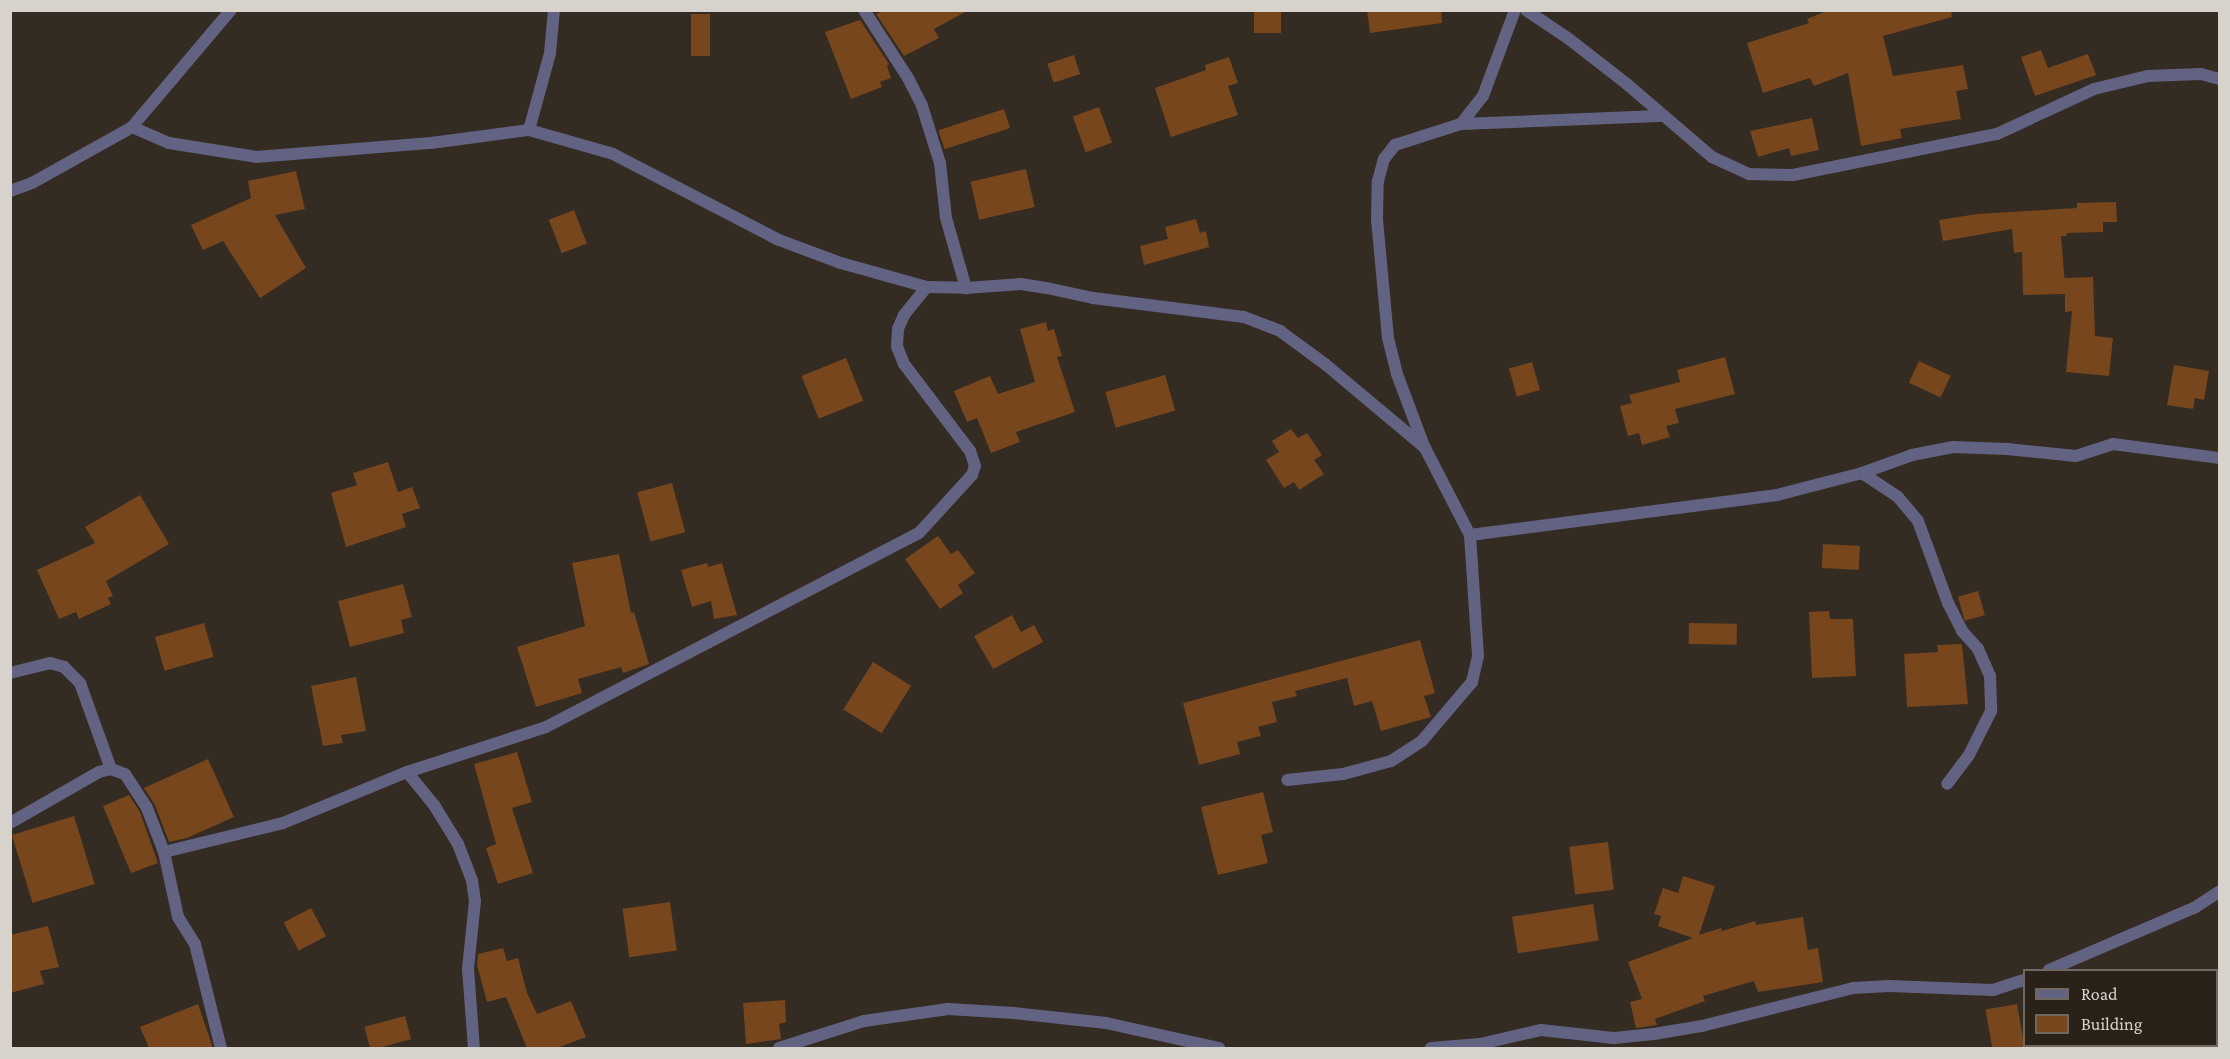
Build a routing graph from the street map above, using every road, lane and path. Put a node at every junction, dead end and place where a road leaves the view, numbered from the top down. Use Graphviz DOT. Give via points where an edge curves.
graph roads {
  1 [pos="231,10"];
  2 [pos="554,10"];
  3 [pos="864,10"];
  4 [pos="1515,10"];
  5 [pos="1526,10"];
  6 [pos="2220,79"];
  7 [pos="1664,116"];
  8 [pos="1461,124"];
  9 [pos="132,127"];
  10 [pos="529,130"];
  11 [pos="10,191"];
  12 [pos="927,287"];
  13 [pos="966,288"];
  14 [pos="1425,448"];
  15 [pos="2220,458"];
  16 [pos="1862,473"];
  17 [pos="1470,535"];
  18 [pos="10,674"];
  19 [pos="111,769"];
  20 [pos="408,772"];
  21 [pos="1287,780"];
  22 [pos="1947,784"];
  23 [pos="10,823"];
  24 [pos="164,852"];
  25 [pos="2220,891"];
  26 [pos="2051,969"];
  27 [pos="2023,981"];
  28 [pos="1614,1043"];
  29 [pos="222,1048"];
  30 [pos="474,1048"];
  31 [pos="779,1048"];
  32 [pos="1219,1048"];
  33 [pos="1431,1048"];
  1 -- 9 [label="street"];
  2 -- 10 [label="street" via="550,53"];
  3 -- 13 [label="street" via="922,106 940,163 946,218"];
  4 -- 8 [label="street" via="1483,96"];
  5 -- 7 [label="street" via="1569,39"];
  6 -- 7 [label="street" via="2201,74 2148,76 2094,89 1998,134 1793,175 1749,174 1729,167"];
  7 -- 8 [label="street"];
  8 -- 14 [label="street" via="1395,145 1383,159 1378,182 1377,220 1388,338"];
  9 -- 10 [label="street" via="169,142 256,157 431,143"];
  9 -- 11 [label="street" via="32,183"];
  10 -- 12 [label="street" via="568,138 613,154 779,240 841,263"];
  12 -- 13 [label="street"];
  12 -- 20 [label="street" via="904,315 897,347 904,364 970,451 975,466 972,475 919,533 546,727"];
  13 -- 14 [label="street" via="1021,284 1093,298 1244,317 1280,331"];
  14 -- 17 [label="street"];
  15 -- 16 [label="street" via="2113,444 2076,456 1953,447 1912,455"];
  16 -- 17 [label="street" via="1777,495"];
  16 -- 22 [label="street" via="1898,497 1918,521 1948,603 1962,631 1978,649 1990,676 1991,711 1970,755"];
  17 -- 21 [label="street" via="1478,656 1472,682 1422,741 1391,761 1344,774"];
  18 -- 19 [label="street" via="50,663 64,667 80,683"];
  19 -- 23 [label="street" via="99,772"];
  19 -- 24 [label="street" via="125,774 147,808"];
  20 -- 24 [label="street" via="283,823"];
  20 -- 30 [label="street" via="458,844 472,880 475,902 468,969"];
  24 -- 29 [label="street" via="178,917 195,944"];
  25 -- 26 [label="street" via="2194,908"];
  27 -- 28 [label="street" via="1993,990 1853,988 1702,1026"];
  28 -- 33 [label="street" via="1541,1030 1480,1044"];
  31 -- 32 [label="street" via="864,1021 948,1009 1106,1023"];
}
